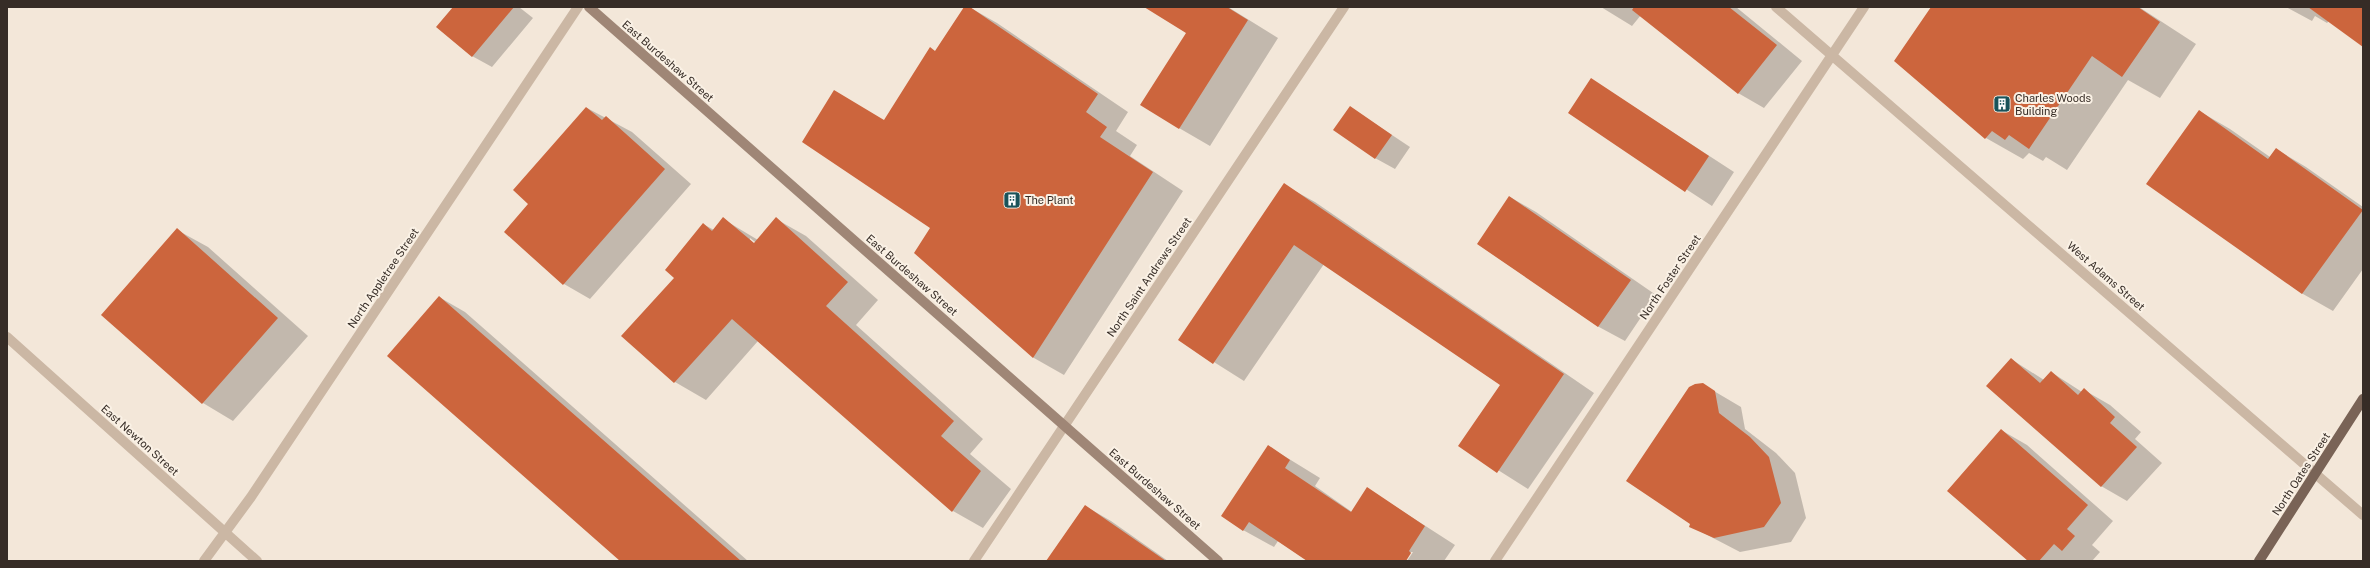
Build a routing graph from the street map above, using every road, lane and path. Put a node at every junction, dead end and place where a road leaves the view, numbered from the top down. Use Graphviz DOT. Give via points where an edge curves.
graph roads {
  1 [pos="578,7"];
  2 [pos="589,7"];
  3 [pos="1344,7"];
  4 [pos="1776,7"];
  5 [pos="1864,7"];
  6 [pos="1832,54"];
  7 [pos="7,337"];
  8 [pos="2363,399"];
  9 [pos="1064,425"];
  10 [pos="2316,472"];
  11 [pos="2363,515"];
  12 [pos="224,531"];
  13 [pos="204,561"];
  14 [pos="257,561"];
  15 [pos="974,561"];
  16 [pos="1218,561"];
  17 [pos="1495,561"];
  18 [pos="2259,561"];
  1 -- 12 [label="street, North Appletree Street" via="251,496"];
  2 -- 9 [label="street, East Burdeshaw Street"];
  3 -- 9 [label="street, North Saint Andrews Street"];
  4 -- 6 [label="street, West Adams Street"];
  5 -- 6 [label="street, North Foster Street"];
  6 -- 10 [label="street, West Adams Street"];
  6 -- 17 [label="street, North Foster Street"];
  7 -- 12 [label="street, East Newton Street"];
  8 -- 10 [label="main road, North Oates Street"];
  9 -- 15 [label="street, North Saint Andrews Street"];
  9 -- 16 [label="street, East Burdeshaw Street"];
  10 -- 11 [label="street, West Adams Street"];
  10 -- 18 [label="main road, North Oates Street"];
  12 -- 13 [label="street, North Appletree Street"];
  12 -- 14 [label="street, East Newton Street"];
}
